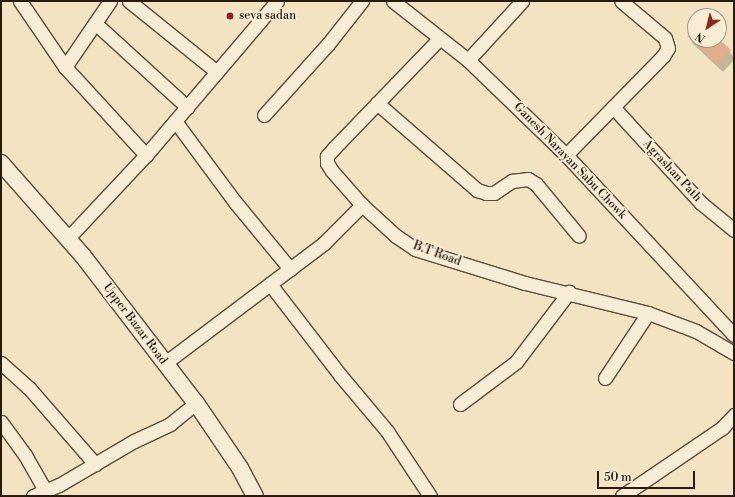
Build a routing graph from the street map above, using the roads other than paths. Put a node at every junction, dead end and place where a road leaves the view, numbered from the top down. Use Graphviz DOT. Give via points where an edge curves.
graph roads {
  1 [pos="20,1"];
  2 [pos="110,1"];
  3 [pos="129,1"];
  4 [pos="277,1"];
  5 [pos="362,1"];
  6 [pos="393,1"];
  7 [pos="522,1"];
  8 [pos="621,1"];
  9 [pos="96,23"];
  10 [pos="439,39"];
  11 [pos="468,60"];
  12 [pos="65,68"];
  13 [pos="217,72"];
  14 [pos="377,103"];
  15 [pos="187,107"];
  16 [pos="613,107"];
  17 [pos="264,115"];
  18 [pos="175,121"];
  19 [pos="146,155"];
  20 [pos="566,155"];
  21 [pos="2,168"];
  22 [pos="362,205"];
  23 [pos="734,230"];
  24 [pos="579,236"];
  25 [pos="68,238"];
  26 [pos="290,269"];
  27 [pos="270,284"];
  28 [pos="569,292"];
  29 [pos="648,313"];
  30 [pos="734,335"];
  31 [pos="734,352"];
  32 [pos="165,362"];
  33 [pos="1,363"];
  34 [pos="604,378"];
  35 [pos="196,403"];
  36 [pos="460,404"];
  37 [pos="734,415"];
  38 [pos="1,422"];
  39 [pos="95,464"];
  40 [pos="39,493"];
  41 [pos="255,496"];
  42 [pos="430,496"];
  43 [pos="622,496"];
  1 -- 12 [label="street"];
  2 -- 9 [label="street"];
  3 -- 13 [label="street"];
  4 -- 13 [label="street"];
  5 -- 17 [label="street" via="328,44"];
  6 -- 10 [label="street, Ganesh Narayan Sabu Chowk"];
  7 -- 11 [label="street"];
  8 -- 16 [label="street" via="665,38 668,48"];
  9 -- 12 [label="street"];
  9 -- 15 [label="street"];
  10 -- 11 [label="street, Ganesh Narayan Sabu Chowk"];
  10 -- 14 [label="street, B.T Road"];
  11 -- 20 [label="street, Ganesh Narayan Sabu Chowk"];
  12 -- 19 [label="street"];
  13 -- 15 [label="street"];
  14 -- 22 [label="street, B.T Road" via="327,156 327,163 332,172"];
  14 -- 24 [label="street" via="477,190 494,193 512,181 528,179 536,184"];
  15 -- 18 [label="street"];
  16 -- 20 [label="street"];
  16 -- 23 [label="street, Agrashan Path" via="701,203"];
  18 -- 19 [label="street"];
  18 -- 26 [label="street" via="235,202"];
  19 -- 25 [label="street"];
  20 -- 30 [label="street, Ganesh Narayan Sabu Chowk"];
  21 -- 25 [label="street, Upper Bazar Road"];
  22 -- 26 [label="street" via="324,243"];
  22 -- 28 [label="street, B.T Road" via="396,236 415,249 525,283"];
  25 -- 32 [label="street, Upper Bazar Road"];
  26 -- 27 [label="street"];
  27 -- 32 [label="street"];
  27 -- 42 [label="street" via="387,431"];
  28 -- 29 [label="street, B.T Road"];
  28 -- 36 [label="street" via="516,362"];
  29 -- 31 [label="street, B.T Road" via="696,331"];
  29 -- 34 [label="street"];
  32 -- 35 [label="street, Upper Bazar Road"];
  33 -- 39 [label="street" via="29,388"];
  35 -- 39 [label="street" via="170,424"];
  35 -- 41 [label="street, Upper Bazar Road" via="240,468"];
  37 -- 43 [label="street" via="722,428"];
  38 -- 40 [label="street" via="25,456"];
  39 -- 40 [label="street" via="59,485"];
}
